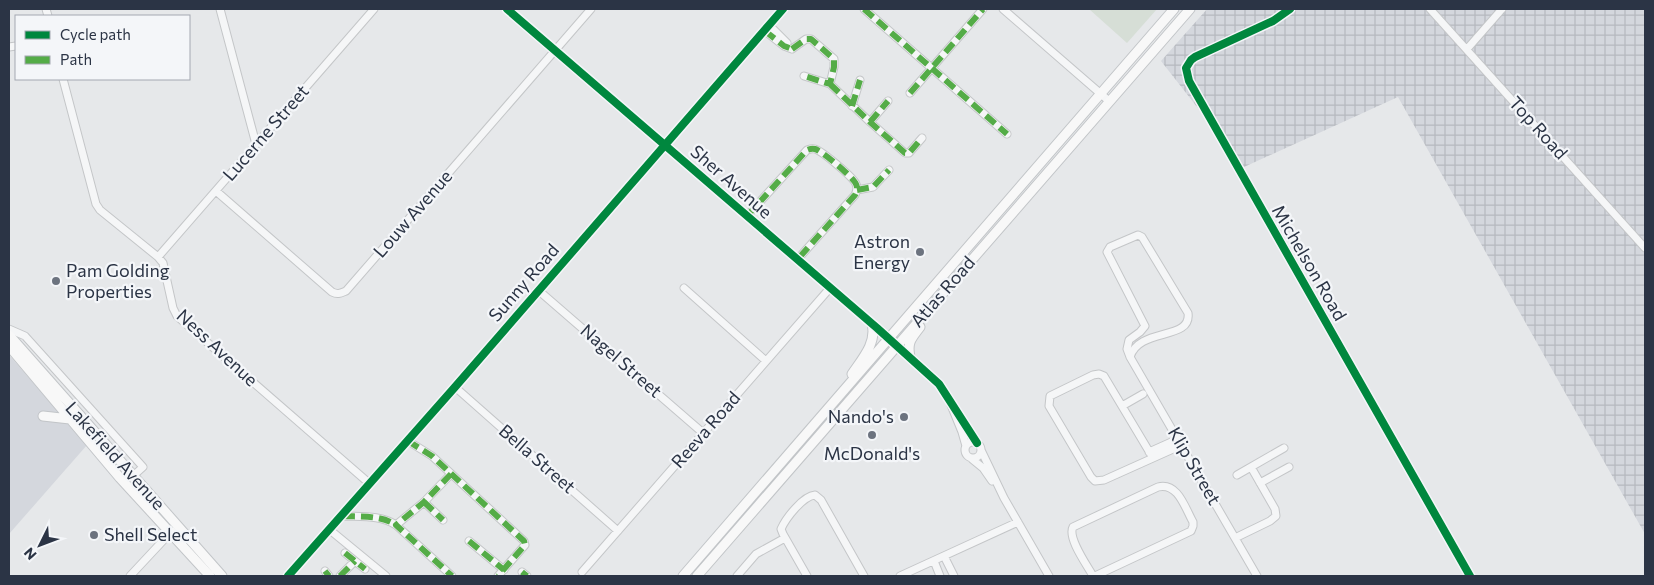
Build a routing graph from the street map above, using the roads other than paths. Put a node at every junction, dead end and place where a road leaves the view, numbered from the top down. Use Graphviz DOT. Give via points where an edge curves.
graph roads {
  1 [pos="220,9"];
  2 [pos="374,9"];
  3 [pos="507,9"];
  4 [pos="591,9"];
  5 [pos="783,9"];
  6 [pos="864,9"];
  7 [pos="983,9"];
  8 [pos="1003,9"];
  9 [pos="1174,9"];
  10 [pos="1190,9"];
  11 [pos="1290,9"];
  12 [pos="1430,9"];
  13 [pos="1502,9"];
  14 [pos="767,28"];
  15 [pos="1467,49"];
  16 [pos="555,50"];
  17 [pos="932,68"];
  18 [pos="804,76"];
  19 [pos="63,80"];
  20 [pos="860,80"];
  21 [pos="830,84"];
  22 [pos="910,93"];
  23 [pos="1101,94"];
  24 [pos="888,100"];
  25 [pos="1109,101"];
  26 [pos="852,106"];
  27 [pos="870,122"];
  28 [pos="1007,134"];
  29 [pos="922,138"];
  30 [pos="256,144"];
  31 [pos="665,144"];
  32 [pos="889,170"];
  33 [pos="857,190"];
  34 [pos="216,191"];
  35 [pos="747,216"];
  36 [pos="1645,248"];
  37 [pos="158,258"];
  38 [pos="797,260"];
  39 [pos="684,288"];
  40 [pos="830,288"];
  41 [pos="538,290"];
  42 [pos="932,305"];
  43 [pos="872,324"];
  44 [pos="9,329"];
  45 [pos="9,335"];
  46 [pos="889,338"];
  47 [pos="9,346"];
  48 [pos="897,346"];
  49 [pos="910,357"];
  50 [pos="1130,357"];
  51 [pos="766,360"];
  52 [pos="455,387"];
  53 [pos="1143,394"];
  54 [pos="840,396"];
  55 [pos="950,402"];
  56 [pos="1122,406"];
  57 [pos="43,416"];
  58 [pos="70,419"];
  59 [pos="703,433"];
  60 [pos="408,440"];
  61 [pos="1180,442"];
  62 [pos="966,446"];
  63 [pos="979,446"];
  64 [pos="1284,448"];
  65 [pos="1151,455"];
  66 [pos="972,459"];
  67 [pos="1250,467"];
  68 [pos="1289,467"];
  69 [pos="451,474"];
  70 [pos="1237,475"];
  71 [pos="133,476"];
  72 [pos="1260,483"];
  73 [pos="370,484"];
  74 [pos="1004,498"];
  75 [pos="424,502"];
  76 [pos="342,516"];
  77 [pos="443,520"];
  78 [pos="1018,522"];
  79 [pos="396,525"];
  80 [pos="177,526"];
  81 [pos="330,530"];
  82 [pos="618,531"];
  83 [pos="170,534"];
  84 [pos="785,538"];
  85 [pos="1235,538"];
  86 [pos="468,541"];
  87 [pos="345,553"];
  88 [pos="944,556"];
  89 [pos="354,561"];
  90 [pos="934,561"];
  91 [pos="364,569"];
  92 [pos="504,570"];
  93 [pos="582,572"];
  94 [pos="130,576"];
  95 [pos="210,576"];
  96 [pos="222,576"];
  97 [pos="288,576"];
  98 [pos="340,576"];
  99 [pos="386,576"];
  100 [pos="452,576"];
  101 [pos="498,576"];
  102 [pos="683,576"];
  103 [pos="697,576"];
  104 [pos="738,576"];
  105 [pos="807,576"];
  106 [pos="864,576"];
  107 [pos="900,576"];
  108 [pos="940,576"];
  109 [pos="954,576"];
  110 [pos="1049,576"];
  111 [pos="1094,576"];
  112 [pos="1256,576"];
  113 [pos="1470,576"];
  1 -- 30 [label="street"];
  2 -- 30 [label="street, Lucerne Street"];
  3 -- 16 [label="street, Sher Avenue"];
  4 -- 16 [label="street, Louw Avenue"];
  5 -- 14 [label="street, Sunny Road"];
  6 -- 17 [label="street"];
  7 -- 17 [label="street"];
  8 -- 23 [label="street"];
  9 -- 23 [label="main road, Atlas Road"];
  10 -- 25 [label="main road, Atlas Road"];
  11 -- 113 [label="street, Michelson Road" via="1273,21 1195,57 1186,68 1189,81"];
  12 -- 15 [label="street, Top Road"];
  13 -- 15 [label="street"];
  14 -- 21 [label="street" via="792,49 810,39 833,57 835,62"];
  14 -- 31 [label="street, Sunny Road"];
  15 -- 36 [label="street, Top Road"];
  16 -- 31 [label="street, Sher Avenue"];
  16 -- 34 [label="street, Louw Avenue" via="343,293 332,292"];
  17 -- 22 [label="street"];
  17 -- 28 [label="street"];
  18 -- 21 [label="street"];
  19 -- 37 [label="street, Ness Avenue" via="96,204"];
  20 -- 26 [label="street"];
  21 -- 26 [label="street"];
  23 -- 25 [label="street"];
  23 -- 46 [label="main road, Atlas Road"];
  24 -- 27 [label="street"];
  25 -- 42 [label="main road, Atlas Road"];
  26 -- 27 [label="street"];
  27 -- 29 [label="street" via="906,153"];
  30 -- 34 [label="street, Lucerne Street"];
  31 -- 35 [label="street, Sher Avenue"];
  31 -- 41 [label="street, Sunny Road"];
  32 -- 33 [label="street" via="873,187"];
  33 -- 35 [label="street" via="851,177 818,150 809,149"];
  33 -- 38 [label="street"];
  34 -- 37 [label="street, Lucerne Street"];
  35 -- 38 [label="street, Sher Avenue"];
  37 -- 73 [label="street, Ness Avenue" via="179,319"];
  38 -- 40 [label="street, Sher Avenue"];
  39 -- 51 [label="street"];
  40 -- 43 [label="street, Sher Avenue"];
  40 -- 51 [label="street, Reeva Road"];
  41 -- 52 [label="street, Sunny Road"];
  41 -- 59 [label="street, Nagel Street"];
  42 -- 48 [label="main road, Atlas Road"];
  42 -- 49 [label="main road" via="909,342"];
  43 -- 46 [label="street, Sher Avenue"];
  43 -- 54 [label="main road" via="873,339"];
  44 -- 71 [label="street" via="25,336 143,467"];
  45 -- 71 [label="main road, Lakefield Avenue"];
  46 -- 48 [label="street, Sher Avenue"];
  46 -- 54 [label="main road, Atlas Road"];
  47 -- 58 [label="main road, Lakefield Avenue"];
  48 -- 49 [label="street, Sher Avenue"];
  48 -- 103 [label="main road, Atlas Road"];
  49 -- 55 [label="street, Sher Avenue" via="939,384"];
  50 -- 50 [label="street" via="1127,342 1144,329 1145,323 1107,252 1110,247 1138,235 1188,313 1188,322 1168,334 1149,338 1134,348"];
  50 -- 61 [label="street, Klip Street"];
  51 -- 59 [label="street, Reeva Road"];
  52 -- 60 [label="street, Sunny Road"];
  52 -- 82 [label="street, Bella Street"];
  53 -- 56 [label="street"];
  54 -- 102 [label="main road, Atlas Road"];
  55 -- 62 [label="street"];
  55 -- 63 [label="street"];
  56 -- 65 [label="street"];
  56 -- 65 [label="street" via="1106,377 1097,374 1050,396 1049,401 1093,480 1104,480"];
  57 -- 58 [label="main road"];
  58 -- 83 [label="main road, Lakefield Avenue"];
  59 -- 82 [label="street, Reeva Road"];
  60 -- 69 [label="street"];
  60 -- 73 [label="street, Sunny Road"];
  61 -- 65 [label="street"];
  61 -- 85 [label="street, Klip Street"];
  62 -- 63 [label="street" via="972,442"];
  62 -- 66 [label="street" via="966,455"];
  63 -- 66 [label="street" via="978,457"];
  63 -- 74 [label="street"];
  64 -- 67 [label="street"];
  66 -- 74 [label="street"];
  67 -- 70 [label="street"];
  67 -- 72 [label="street"];
  68 -- 72 [label="street"];
  69 -- 75 [label="street"];
  69 -- 92 [label="street" via="524,541"];
  71 -- 80 [label="main road, Lakefield Avenue"];
  72 -- 85 [label="street" via="1276,516"];
  73 -- 76 [label="street, Sunny Road"];
  74 -- 78 [label="street"];
  75 -- 77 [label="street"];
  75 -- 79 [label="street"];
  76 -- 79 [label="street" via="380,518"];
  76 -- 81 [label="street, Sunny Road"];
  78 -- 88 [label="street"];
  78 -- 110 [label="street"];
  79 -- 100 [label="street"];
  80 -- 83 [label="street"];
  80 -- 96 [label="main road, Lakefield Avenue"];
  81 -- 97 [label="street, Sunny Road"];
  81 -- 99 [label="street"];
  82 -- 93 [label="street, Reeva Road"];
  83 -- 94 [label="street"];
  83 -- 95 [label="main road, Lakefield Avenue"];
  84 -- 104 [label="street" via="756,554"];
  84 -- 105 [label="street"];
  84 -- 106 [label="street" via="782,526 804,499 810,495 818,496"];
  85 -- 112 [label="street, Klip Street"];
  86 -- 92 [label="street"];
  87 -- 89 [label="street"];
  88 -- 90 [label="street"];
  88 -- 109 [label="street"];
  89 -- 91 [label="street"];
  89 -- 98 [label="street"];
  90 -- 107 [label="street"];
  90 -- 108 [label="street"];
  92 -- 101 [label="street"];
  111 -- 111 [label="street" via="1191,532 1193,522 1173,489 1167,486 1158,488 1073,527 1072,539"];
}
